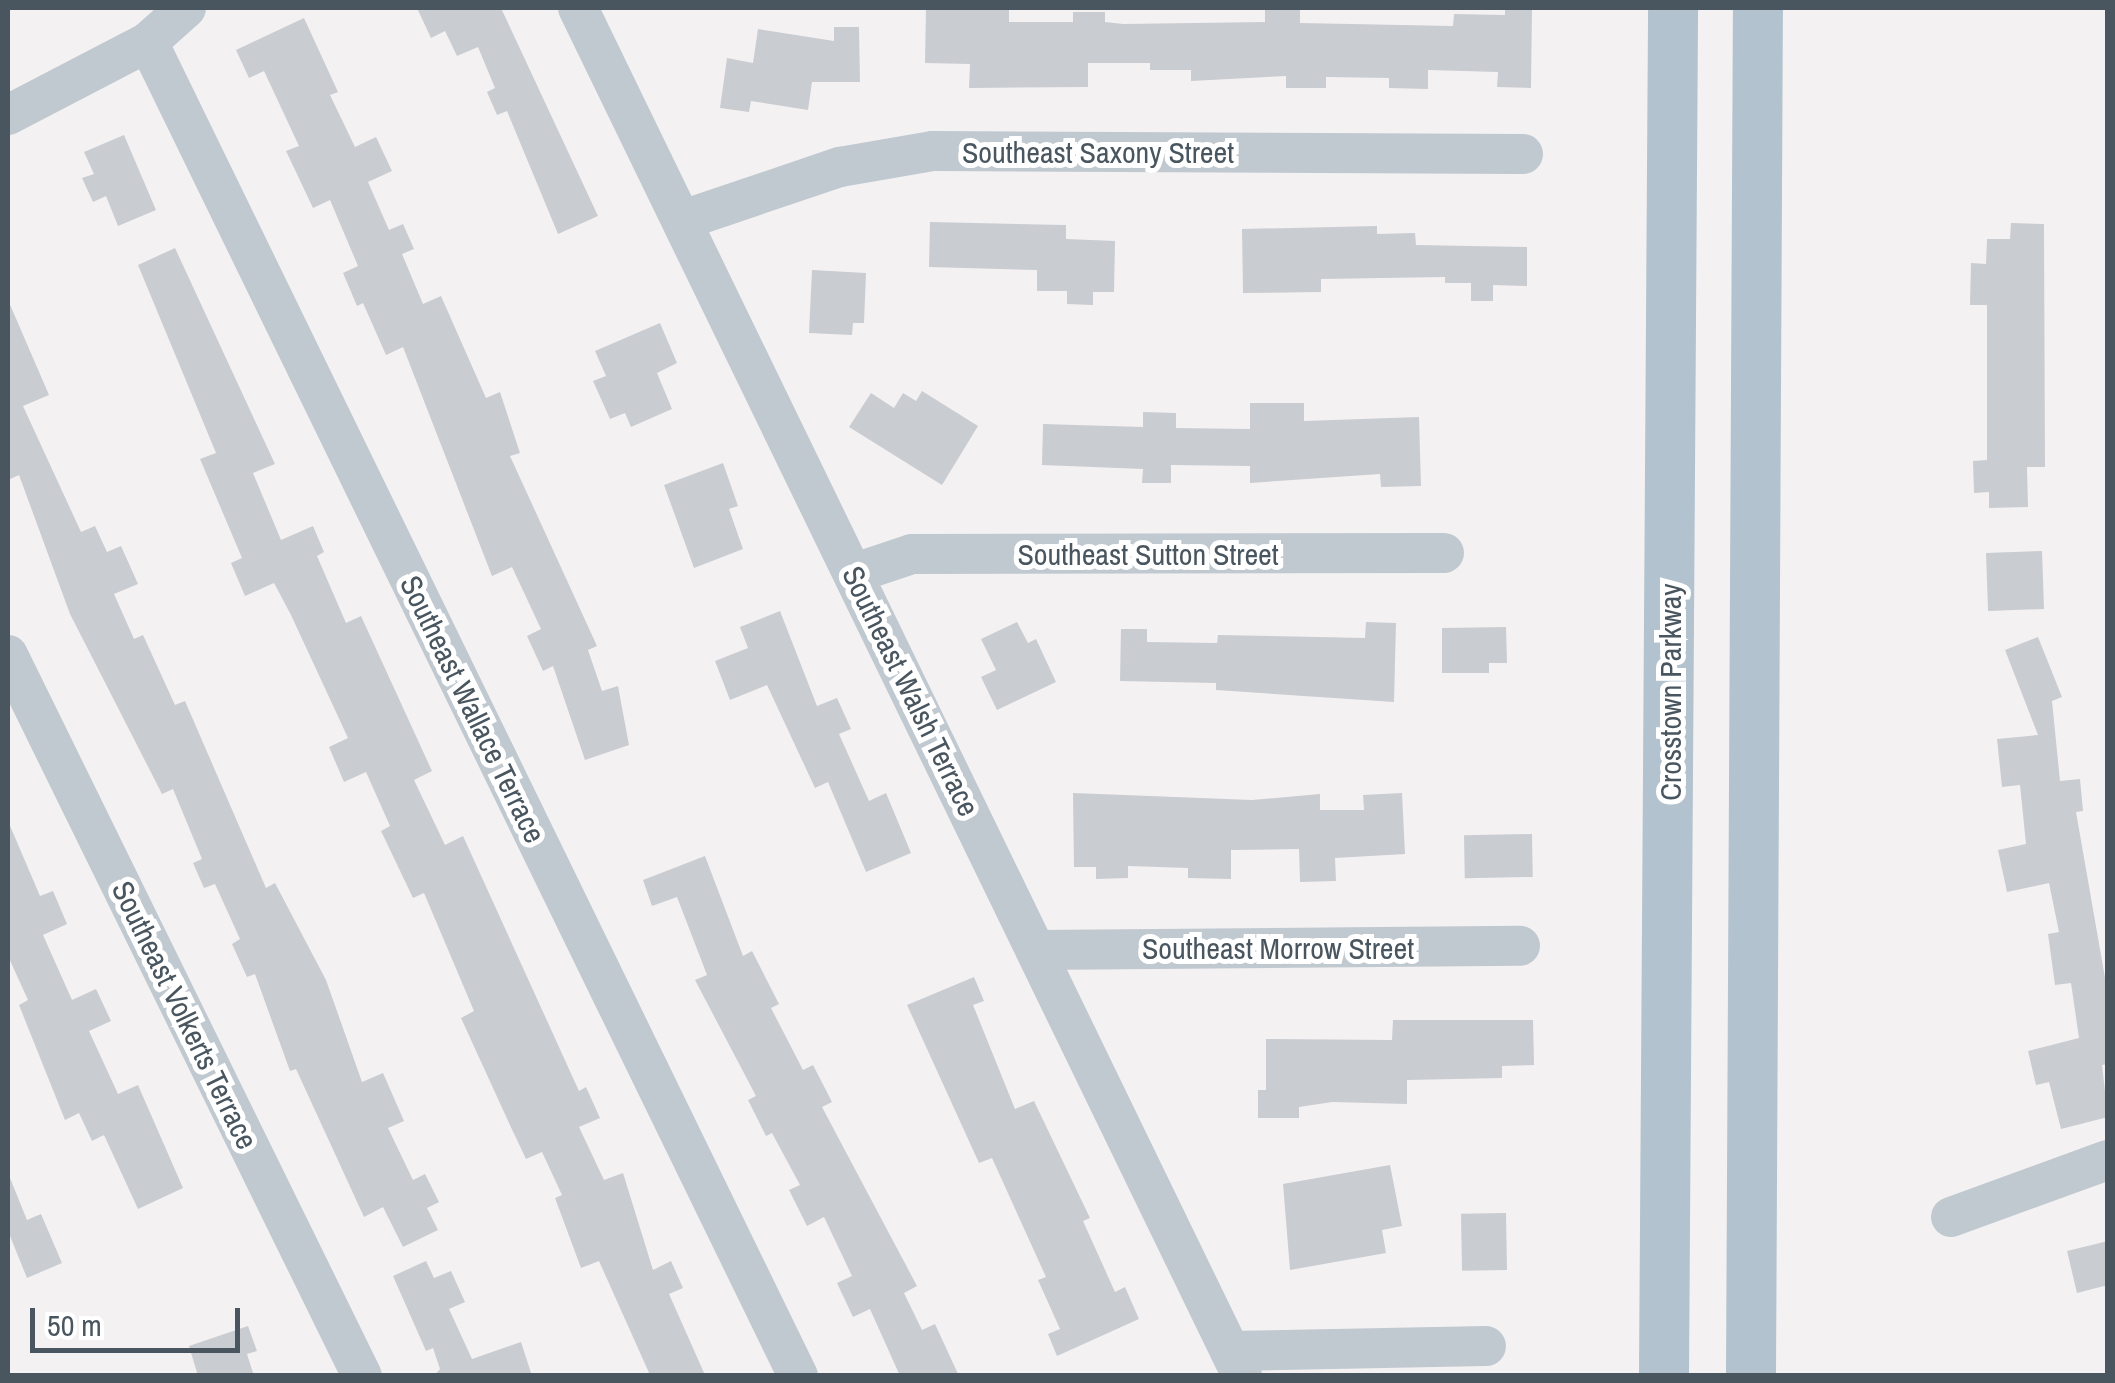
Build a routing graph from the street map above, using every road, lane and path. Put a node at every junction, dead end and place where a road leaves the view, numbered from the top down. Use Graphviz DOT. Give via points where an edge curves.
graph roads {
  1 [pos="186,8"];
  2 [pos="578,8"];
  3 [pos="1673,8"];
  4 [pos="1758,8"];
  5 [pos="148,42"];
  6 [pos="8,115"];
  7 [pos="1523,154"];
  8 [pos="684,220"];
  9 [pos="1444,553"];
  10 [pos="855,573"];
  11 [pos="8,655"];
  12 [pos="1520,946"];
  13 [pos="1036,950"];
  14 [pos="2108,1160"];
  15 [pos="1951,1218"];
  16 [pos="1486,1346"];
  17 [pos="1236,1363"];
  18 [pos="362,1376"];
  19 [pos="798,1376"];
  20 [pos="1664,1376"];
  21 [pos="1751,1376"];
  1 -- 5 [label="street"];
  2 -- 8 [label="street, Southeast Walsh Terrace"];
  3 -- 20 [label="main road, Crosstown Parkway"];
  4 -- 21 [label="main road"];
  5 -- 6 [label="street"];
  5 -- 19 [label="street, Southeast Wallace Terrace"];
  7 -- 8 [label="street, Southeast Saxony Street" via="933,152 840,167"];
  8 -- 10 [label="street, Southeast Walsh Terrace"];
  9 -- 10 [label="street, Southeast Sutton Street" via="912,554"];
  10 -- 13 [label="street, Southeast Walsh Terrace"];
  11 -- 18 [label="street, Southeast Volkerts Terrace"];
  12 -- 13 [label="street, Southeast Morrow Street"];
  13 -- 17 [label="street, Southeast Walsh Terrace"];
  14 -- 15 [label="street"];
  16 -- 17 [label="street"];
}
